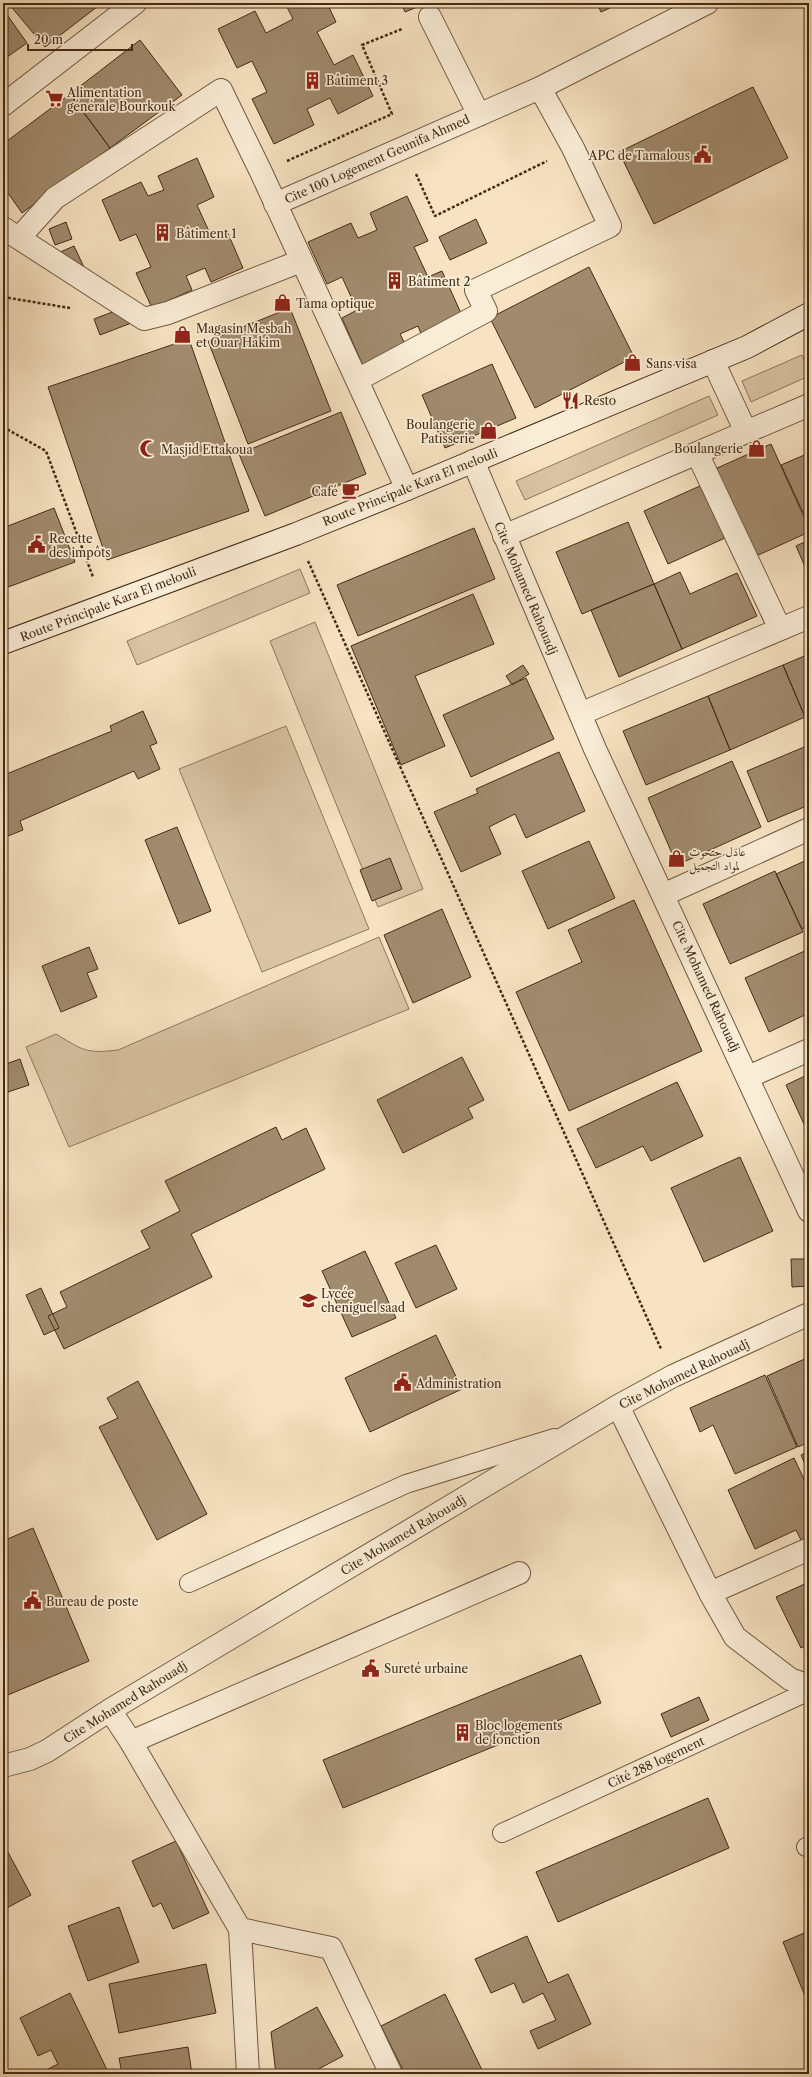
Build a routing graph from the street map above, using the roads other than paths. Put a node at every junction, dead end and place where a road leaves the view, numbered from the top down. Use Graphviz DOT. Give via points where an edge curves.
graph roads {
  1 [pos="135,3"];
  2 [pos="706,3"];
  3 [pos="430,18"];
  4 [pos="540,88"];
  5 [pos="3,105"];
  6 [pos="479,115"];
  7 [pos="275,204"];
  8 [pos="11,233"];
  9 [pos="301,261"];
  10 [pos="808,318"];
  11 [pos="713,360"];
  12 [pos="357,380"];
  13 [pos="809,405"];
  14 [pos="746,432"];
  15 [pos="698,453"];
  16 [pos="473,461"];
  17 [pos="407,489"];
  18 [pos="504,536"];
  19 [pos="809,617"];
  20 [pos="780,629"];
  21 [pos="3,643"];
  22 [pos="580,714"];
  23 [pos="809,829"];
  24 [pos="663,895"];
  25 [pos="809,1050"];
  26 [pos="748,1077"];
  27 [pos="809,1211"];
  28 [pos="809,1314"];
  29 [pos="618,1406"];
  30 [pos="576,1431"];
  31 [pos="809,1548"];
  32 [pos="519,1573"];
  33 [pos="189,1583"];
  34 [pos="710,1593"];
  35 [pos="809,1686"];
  36 [pos="809,1691"];
  37 [pos="110,1710"];
  38 [pos="131,1742"];
  39 [pos="3,1766"];
  40 [pos="502,1833"];
  41 [pos="240,1929"];
  42 [pos="248,2074"];
  43 [pos="391,2074"];
  1 -- 5 [label="street"];
  2 -- 4 [label="street, Cite 100 Logement Geunifa Ahmed"];
  3 -- 6 [label="street"];
  4 -- 6 [label="street, Cite 100 Logement Geunifa Ahmed"];
  4 -- 12 [label="street" via="573,148 610,226 476,290 486,312"];
  6 -- 7 [label="street, Cite 100 Logement Geunifa Ahmed"];
  7 -- 8 [label="street" via="221,90 55,198"];
  7 -- 9 [label="street"];
  8 -- 9 [label="street" via="144,320"];
  9 -- 12 [label="street"];
  10 -- 11 [label="street, Route Principale Kara El melouli"];
  11 -- 14 [label="street"];
  11 -- 16 [label="street, Route Principale Kara El melouli"];
  12 -- 17 [label="street"];
  13 -- 14 [label="street"];
  14 -- 15 [label="street"];
  15 -- 18 [label="street"];
  15 -- 20 [label="street"];
  16 -- 17 [label="street, Route Principale Kara El melouli"];
  16 -- 18 [label="street, Cite Mohamed Rahouadj"];
  17 -- 21 [label="street, Route Principale Kara El melouli" via="296,534"];
  18 -- 22 [label="street, Cite Mohamed Rahouadj"];
  19 -- 20 [label="street"];
  20 -- 22 [label="street"];
  22 -- 24 [label="street, Cite Mohamed Rahouadj"];
  23 -- 24 [label="street"];
  24 -- 26 [label="street, Cite Mohamed Rahouadj"];
  25 -- 26 [label="street"];
  26 -- 27 [label="street, Cite Mohamed Rahouadj"];
  28 -- 29 [label="street, Cite Mohamed Rahouadj" via="674,1376"];
  29 -- 30 [label="street, Cite Mohamed Rahouadj"];
  29 -- 34 [label="street"];
  30 -- 33 [label="lane" via="406,1484"];
  30 -- 37 [label="street, Cite Mohamed Rahouadj"];
  31 -- 34 [label="street"];
  32 -- 38 [label="street"];
  34 -- 35 [label="street" via="735,1637 790,1679"];
  36 -- 40 [label="lane, Cité 288 logement"];
  37 -- 38 [label="street"];
  37 -- 39 [label="street, Cite Mohamed Rahouadj" via="47,1751 30,1759"];
  38 -- 41 [label="street"];
  41 -- 42 [label="street"];
  41 -- 43 [label="street" via="331,1948"];
}
